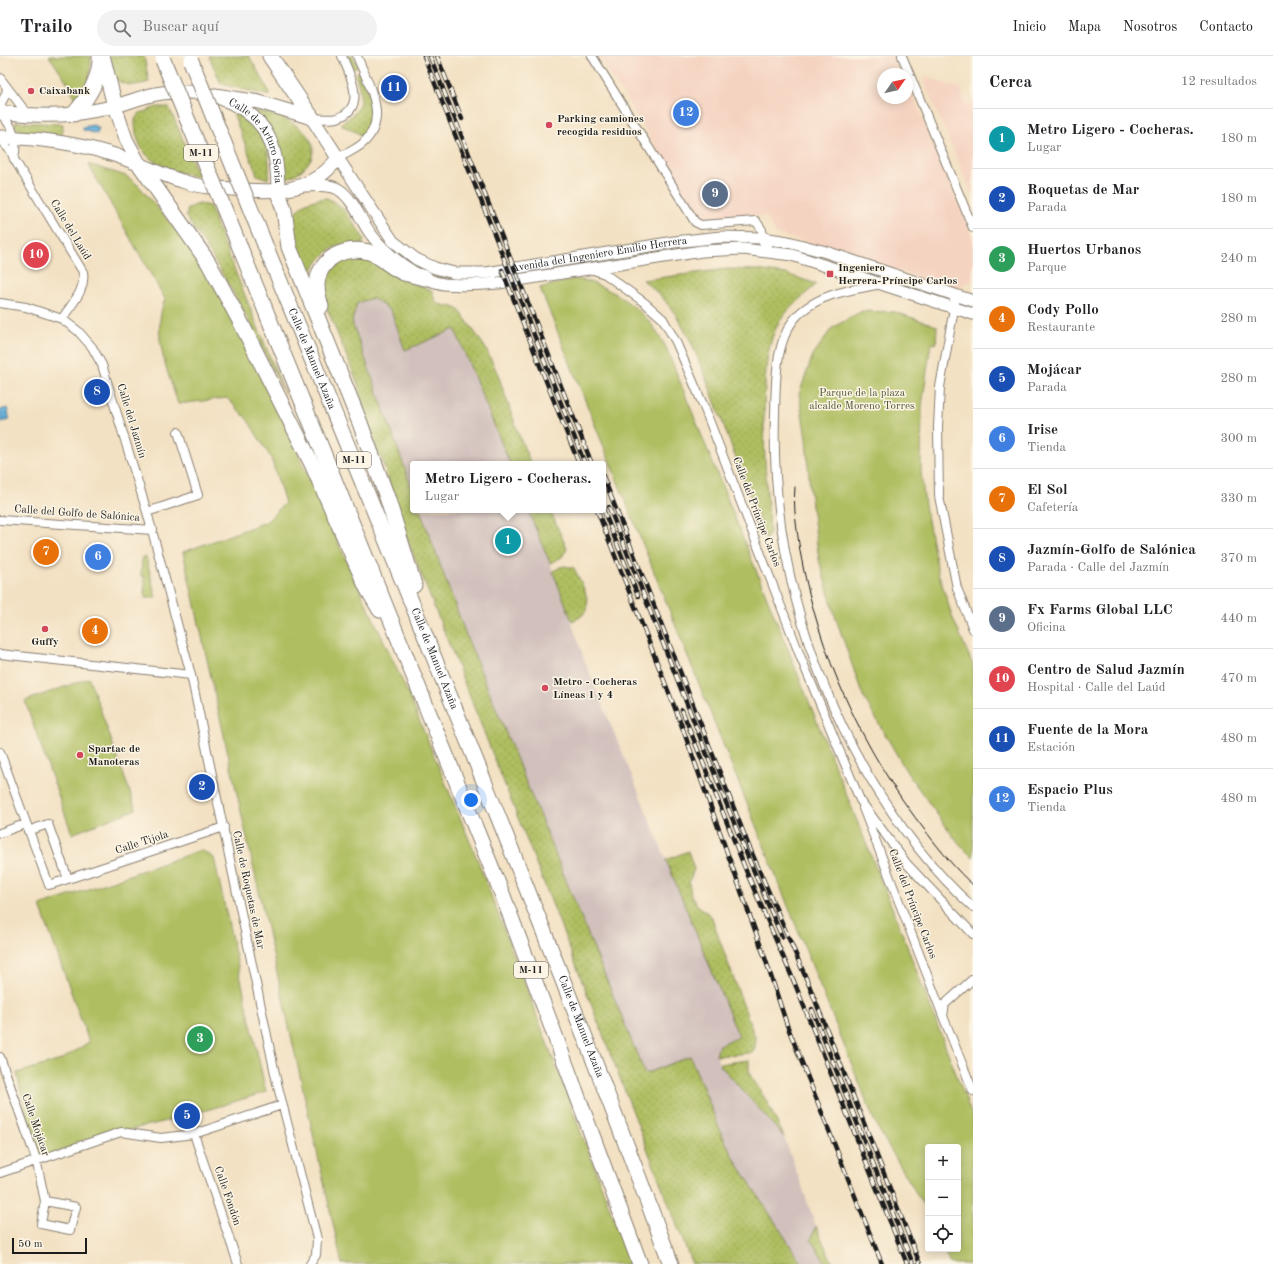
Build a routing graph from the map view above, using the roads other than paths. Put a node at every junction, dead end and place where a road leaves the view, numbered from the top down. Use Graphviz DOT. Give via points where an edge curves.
graph roads {
  1 [pos="101,56"];
  2 [pos="270,56"];
  3 [pos="342,56"];
  4 [pos="357,56"];
  5 [pos="592,56"];
  6 [pos="902,56"];
  7 [pos="162,58"];
  8 [pos="190,58"];
  9 [pos="0,78"];
  10 [pos="7,88"];
  11 [pos="215,95"];
  12 [pos="0,105"];
  13 [pos="115,106"];
  14 [pos="0,113"];
  15 [pos="74,114"];
  16 [pos="28,116"];
  17 [pos="312,118"];
  18 [pos="0,137"];
  19 [pos="16,137"];
  20 [pos="0,140"];
  21 [pos="35,140"];
  22 [pos="15,156"];
  23 [pos="338,158"];
  24 [pos="140,165"];
  25 [pos="301,186"];
  26 [pos="278,192"];
  27 [pos="973,228"];
  28 [pos="762,238"];
  29 [pos="774,253"];
  30 [pos="588,268"];
  31 [pos="425,278"];
  32 [pos="881,284"];
  33 [pos="952,295"];
  34 [pos="971,298"];
  35 [pos="0,303"];
  36 [pos="954,308"];
  37 [pos="973,314"];
  38 [pos="62,319"];
  39 [pos="360,423"];
  40 [pos="178,432"];
  41 [pos="148,512"];
  42 [pos="0,520"];
  43 [pos="152,530"];
  44 [pos="973,629"];
  45 [pos="0,654"];
  46 [pos="406,654"];
  47 [pos="191,675"];
  48 [pos="443,676"];
  49 [pos="0,752"];
  50 [pos="860,800"];
  51 [pos="224,827"];
  52 [pos="27,828"];
  53 [pos="0,832"];
  54 [pos="68,879"];
  55 [pos="973,907"];
  56 [pos="973,934"];
  57 [pos="973,979"];
  58 [pos="943,1016"];
  59 [pos="0,1057"];
  60 [pos="973,1091"];
  61 [pos="282,1105"];
  62 [pos="194,1134"];
  63 [pos="36,1159"];
  64 [pos="633,1162"];
  65 [pos="0,1172"];
  66 [pos="45,1201"];
  67 [pos="238,1264"];
  68 [pos="310,1264"];
  69 [pos="640,1264"];
  70 [pos="671,1264"];
  71 [pos="677,1264"];
  1 -- 13 [label="highway"];
  1 -- 15 [label="highway" via="98,75 91,92"];
  2 -- 17 [label="highway"];
  3 -- 17 [label="street" via="354,86 354,103 347,112 336,118"];
  4 -- 23 [label="street" via="375,102 375,128 362,144"];
  5 -- 28 [label="street" via="695,222 701,225 756,221 762,230"];
  6 -- 27 [label="street"];
  7 -- 46 [label="highway, M-11, bridge"];
  8 -- 48 [label="highway, Calle de Manuel Azaña / M-11, bridge"];
  9 -- 10 [label="street"];
  10 -- 12 [label="street"];
  10 -- 16 [label="street"];
  11 -- 13 [label="main road, Calle de Arturo Soria" via="200,92 162,93"];
  11 -- 17 [label="main road" via="259,102"];
  11 -- 26 [label="main road, Calle de Arturo Soria" via="251,113 266,132 277,162"];
  13 -- 15 [label="main road, Calle de Arturo Soria"];
  13 -- 24 [label="main road" via="126,139"];
  14 -- 16 [label="main road, Calle de Arturo Soria"];
  14 -- 19 [label="street, Calle de Arturo Soria"];
  15 -- 16 [label="main road, Calle de Arturo Soria"];
  17 -- 23 [label="main road"];
  18 -- 19 [label="main road, Calle de Arturo Soria"];
  19 -- 21 [label="main road, Calle de Arturo Soria"];
  19 -- 22 [label="street"];
  20 -- 22 [label="street, Calle del Laúd"];
  21 -- 22 [label="street" via="24,141 19,145"];
  21 -- 24 [label="main road, Calle de Arturo Soria" via="110,154"];
  22 -- 38 [label="street, Calle del Laúd" via="83,272 82,290"];
  23 -- 25 [label="main road, Avenida del Ingeniero Emilio Herrera" via="330,169 317,179"];
  23 -- 28 [label="street, Avenida del Ingeniero Emilio Herrera" via="393,241 416,259 454,273 486,274 674,242 721,237"];
  24 -- 26 [label="main road, Calle de Arturo Soria" via="204,187"];
  24 -- 46 [label="highway" via="208,262 312,464 367,588"];
  25 -- 26 [label="main road, Avenida del Ingeniero Emilio Herrera"];
  25 -- 31 [label="street, Avenida del Ingeniero Emilio Herrera" via="338,188 348,197 379,244 396,260"];
  26 -- 39 [label="highway" via="284,210 289,247"];
  28 -- 29 [label="street" via="765,246"];
  28 -- 33 [label="street, Avenida del Ingeniero Emilio Herrera" via="826,252"];
  29 -- 30 [label="street, Avenida del Ingeniero Emilio Herrera" via="743,250 702,251"];
  29 -- 32 [label="street, Avenida del Ingeniero Emilio Herrera" via="792,255"];
  30 -- 31 [label="street, Avenida del Ingeniero Emilio Herrera" via="499,283 443,284"];
  30 -- 50 [label="street, Calle del Príncipe Carlos" via="605,274 645,303 663,320 676,342"];
  31 -- 39 [label="highway" via="403,273 369,252 354,250 341,252 319,270 317,295 350,384"];
  32 -- 36 [label="street, Avenida del Ingeniero Emilio Herrera"];
  32 -- 55 [label="street, Calle del Príncipe Carlos" via="832,293 800,312 785,336 777,373 775,427 777,493 783,538 806,641 850,744 905,832"];
  33 -- 34 [label="street, Avenida del Ingeniero Emilio Herrera"];
  33 -- 36 [label="street"];
  34 -- 36 [label="street"];
  35 -- 38 [label="street, Calle del Jazmín" via="26,307"];
  36 -- 37 [label="street, Avenida del Ingeniero Emilio Herrera"];
  36 -- 44 [label="street" via="940,387 938,492 957,588"];
  38 -- 41 [label="street, Calle del Jazmín" via="78,331 92,347 102,365"];
  39 -- 48 [label="highway" via="388,500"];
  40 -- 41 [label="street" via="198,495"];
  41 -- 43 [label="street, Calle del Jazmín"];
  42 -- 43 [label="street, Calle del Golfo de Salónica"];
  43 -- 47 [label="street, Calle de Roquetas de Mar"];
  45 -- 47 [label="street"];
  46 -- 69 [label="highway, M-11" via="503,896"];
  47 -- 51 [label="street, Calle de Roquetas de Mar"];
  48 -- 64 [label="highway, Calle de Manuel Azaña / M-11"];
  49 -- 52 [label="street"];
  50 -- 56 [label="street, Calle del Príncipe Carlos" via="907,864"];
  50 -- 58 [label="street, Calle del Príncipe Carlos"];
  51 -- 54 [label="street, Calle Tijola"];
  51 -- 61 [label="street, Calle de Roquetas de Mar"];
  52 -- 53 [label="street"];
  52 -- 54 [label="street" via="48,824"];
  52 -- 54 [label="street, Calle Tijola" via="49,885"];
  57 -- 58 [label="street" via="945,1004"];
  58 -- 60 [label="street, Calle del Príncipe Carlos"];
  59 -- 63 [label="street, Calle Mojácar"];
  61 -- 62 [label="street"];
  61 -- 68 [label="street, Calle de Roquetas de Mar" via="317,1239 316,1255"];
  62 -- 63 [label="street" via="161,1138 121,1132"];
  62 -- 67 [label="street, Calle Fondón"];
  63 -- 65 [label="street"];
  63 -- 66 [label="street, Calle Mojácar"];
  64 -- 70 [label="highway, Calle de Manuel Azaña / M-11"];
  64 -- 71 [label="highway"];
  66 -- 66 [label="street, Calle Mojácar" via="76,1208 70,1230 41,1224"];
}
